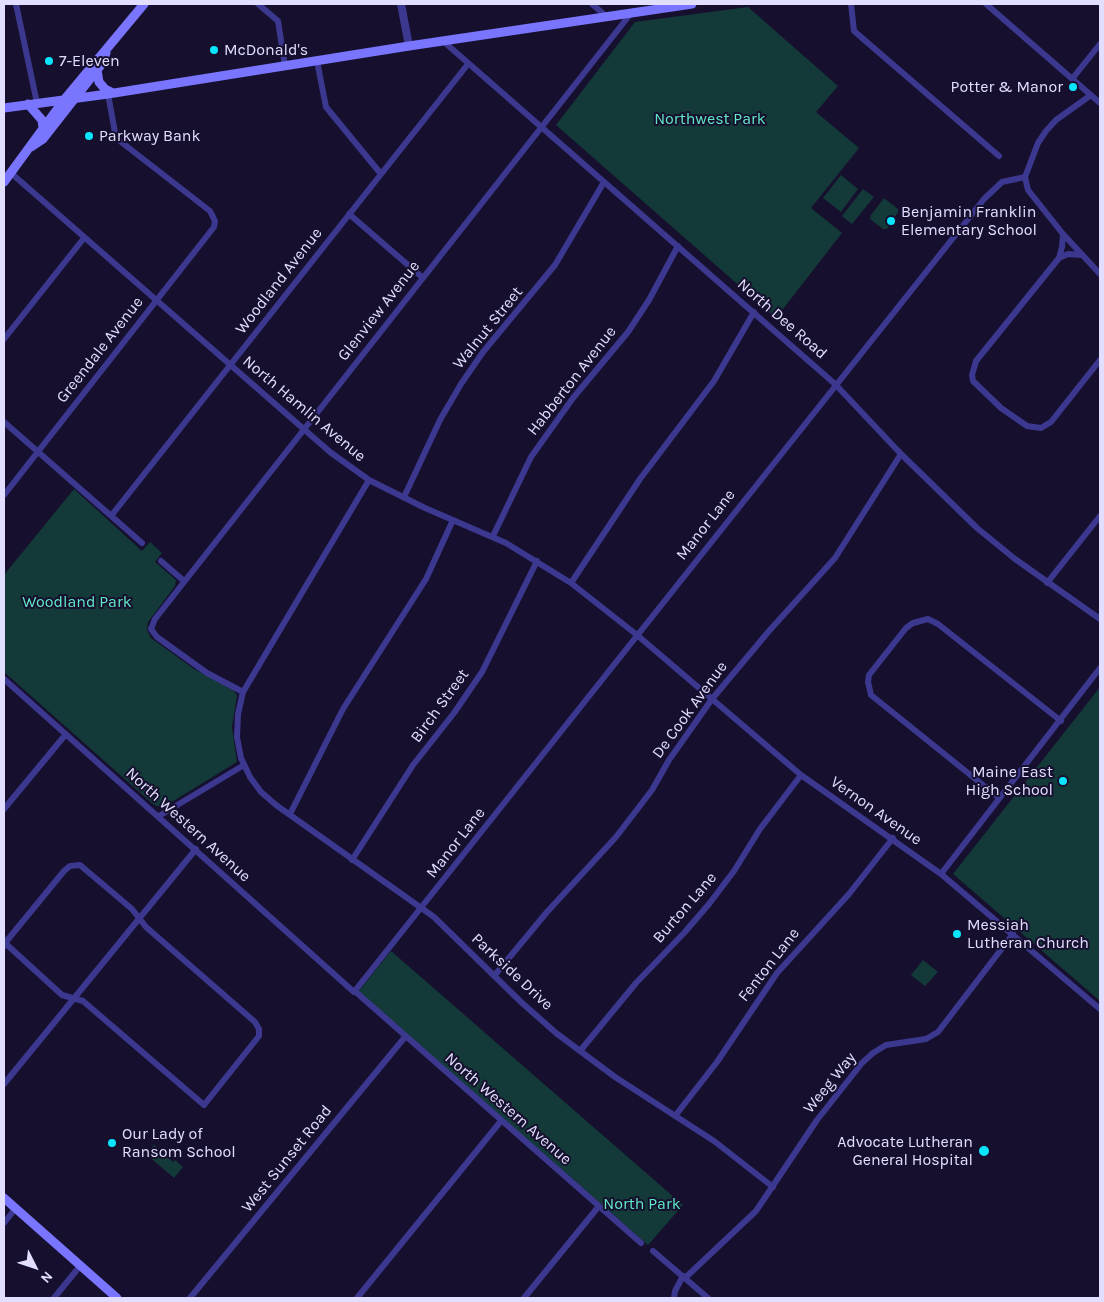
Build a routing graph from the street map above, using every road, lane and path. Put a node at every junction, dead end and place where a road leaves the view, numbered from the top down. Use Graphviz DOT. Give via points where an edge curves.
graph roads {
  1 [pos="16,4"];
  2 [pos="144,4"];
  3 [pos="258,4"];
  4 [pos="401,4"];
  5 [pos="592,4"];
  6 [pos="692,4"];
  7 [pos="851,4"];
  8 [pos="986,4"];
  9 [pos="652,6"];
  10 [pos="632,12"];
  11 [pos="607,17"];
  12 [pos="443,41"];
  13 [pos="1100,44"];
  14 [pos="409,46"];
  15 [pos="107,50"];
  16 [pos="317,61"];
  17 [pos="468,64"];
  18 [pos="285,66"];
  19 [pos="97,70"];
  20 [pos="1072,79"];
  21 [pos="110,94"];
  22 [pos="1091,95"];
  23 [pos="74,99"];
  24 [pos="64,100"];
  25 [pos="1100,103"];
  26 [pos="32,104"];
  27 [pos="4,108"];
  28 [pos="541,126"];
  29 [pos="43,127"];
  30 [pos="30,148"];
  31 [pos="999,156"];
  32 [pos="11,173"];
  33 [pos="381,174"];
  34 [pos="1025,178"];
  35 [pos="4,182"];
  36 [pos="604,182"];
  37 [pos="349,214"];
  38 [pos="1063,234"];
  39 [pos="84,238"];
  40 [pos="678,246"];
  41 [pos="1082,255"];
  42 [pos="1059,258"];
  43 [pos="1100,274"];
  44 [pos="423,278"];
  45 [pos="156,301"];
  46 [pos="754,312"];
  47 [pos="4,339"];
  48 [pos="1100,360"];
  49 [pos="230,366"];
  50 [pos="835,384"];
  51 [pos="4,422"];
  52 [pos="303,430"];
  53 [pos="38,451"];
  54 [pos="901,454"];
  55 [pos="369,480"];
  56 [pos="4,495"];
  57 [pos="404,497"];
  58 [pos="111,516"];
  59 [pos="1100,516"];
  60 [pos="453,520"];
  61 [pos="492,536"];
  62 [pos="142,544"];
  63 [pos="160,561"];
  64 [pos="537,561"];
  65 [pos="184,581"];
  66 [pos="571,583"];
  67 [pos="1047,583"];
  68 [pos="1100,619"];
  69 [pos="637,635"];
  70 [pos="1100,668"];
  71 [pos="4,680"];
  72 [pos="243,692"];
  73 [pos="712,699"];
  74 [pos="1061,721"];
  75 [pos="66,734"];
  76 [pos="244,765"];
  77 [pos="801,775"];
  78 [pos="999,798"];
  79 [pos="4,809"];
  80 [pos="290,814"];
  81 [pos="159,816"];
  82 [pos="893,838"];
  83 [pos="196,849"];
  84 [pos="352,860"];
  85 [pos="941,874"];
  86 [pos="422,908"];
  87 [pos="138,918"];
  88 [pos="1013,934"];
  89 [pos="4,944"];
  90 [pos="494,976"];
  91 [pos="356,993"];
  92 [pos="73,998"];
  93 [pos="1100,1009"];
  94 [pos="405,1037"];
  95 [pos="580,1051"];
  96 [pos="4,1084"];
  97 [pos="676,1116"];
  98 [pos="501,1121"];
  99 [pos="773,1187"];
  100 [pos="4,1198"];
  101 [pos="599,1206"];
  102 [pos="15,1209"];
  103 [pos="4,1223"];
  104 [pos="641,1243"];
  105 [pos="653,1251"];
  106 [pos="80,1266"];
  107 [pos="684,1277"];
  108 [pos="54,1298"];
  109 [pos="117,1298"];
  110 [pos="190,1298"];
  111 [pos="357,1298"];
  112 [pos="524,1298"];
  113 [pos="674,1298"];
  114 [pos="708,1298"];
  1 -- 26 [label="street"];
  2 -- 15 [label="main road"];
  3 -- 18 [label="street" via="278,21"];
  4 -- 14 [label="street"];
  5 -- 11 [label="street"];
  6 -- 9 [label="main road"];
  7 -- 31 [label="street" via="854,30"];
  8 -- 20 [label="street"];
  9 -- 10 [label="main road"];
  10 -- 11 [label="main road"];
  10 -- 28 [label="street, Glenview Avenue"];
  11 -- 12 [label="main road"];
  12 -- 14 [label="main road"];
  12 -- 17 [label="street, North Dee Road"];
  13 -- 20 [label="street"];
  14 -- 16 [label="main road"];
  15 -- 19 [label="main road"];
  15 -- 24 [label="main road" via="95,60"];
  16 -- 18 [label="main road"];
  16 -- 33 [label="street" via="326,107"];
  17 -- 28 [label="street, North Dee Road"];
  17 -- 33 [label="street, Woodland Avenue"];
  18 -- 21 [label="main road"];
  19 -- 21 [label="main road" via="99,82"];
  19 -- 23 [label="main road"];
  20 -- 22 [label="street"];
  21 -- 23 [label="main road"];
  21 -- 45 [label="street, Greendale Avenue" via="116,138 210,211 215,220 212,232"];
  22 -- 25 [label="street"];
  22 -- 34 [label="street" via="1046,130"];
  23 -- 24 [label="main road"];
  23 -- 30 [label="main road" via="43,139"];
  24 -- 26 [label="main road"];
  24 -- 29 [label="main road"];
  26 -- 27 [label="main road"];
  26 -- 29 [label="main road"];
  28 -- 36 [label="street, North Dee Road"];
  28 -- 44 [label="street, Glenview Avenue"];
  29 -- 30 [label="main road"];
  30 -- 32 [label="main road"];
  32 -- 35 [label="main road"];
  32 -- 39 [label="street, North Hamlin Avenue"];
  33 -- 37 [label="street, Woodland Avenue"];
  34 -- 38 [label="street" via="1028,190"];
  34 -- 50 [label="street, Manor Lane" via="1002,182 992,190"];
  36 -- 40 [label="street, North Dee Road"];
  36 -- 57 [label="street, Walnut Street" via="555,265 483,352 461,384 440,420"];
  37 -- 44 [label="street"];
  37 -- 49 [label="street, Woodland Avenue"];
  38 -- 41 [label="street"];
  38 -- 42 [label="street"];
  39 -- 45 [label="street, North Hamlin Avenue"];
  39 -- 47 [label="street"];
  40 -- 46 [label="street, North Dee Road"];
  40 -- 61 [label="street, Habberton Avenue" via="628,332 573,398 531,457"];
  41 -- 42 [label="street" via="1068,254"];
  41 -- 43 [label="street"];
  42 -- 48 [label="street" via="973,368 973,381 1001,408 1035,428 1047,425"];
  44 -- 52 [label="street, Glenview Avenue"];
  45 -- 49 [label="street, North Hamlin Avenue"];
  45 -- 53 [label="street, Greendale Avenue"];
  46 -- 50 [label="street, North Dee Road"];
  46 -- 66 [label="street" via="714,381 640,479"];
  49 -- 52 [label="street, North Hamlin Avenue"];
  49 -- 58 [label="street, Woodland Avenue"];
  50 -- 54 [label="street, North Dee Road"];
  50 -- 69 [label="street, Manor Lane"];
  51 -- 53 [label="street"];
  52 -- 55 [label="street, North Hamlin Avenue"];
  52 -- 65 [label="street, Glenview Avenue"];
  53 -- 56 [label="street, Greendale Avenue"];
  53 -- 58 [label="street"];
  54 -- 67 [label="street, North Dee Road" via="978,528"];
  54 -- 73 [label="street, De Cook Avenue" via="835,558"];
  55 -- 57 [label="street, North Hamlin Avenue"];
  55 -- 72 [label="street"];
  57 -- 60 [label="street, North Hamlin Avenue"];
  58 -- 62 [label="street"];
  59 -- 67 [label="street"];
  60 -- 61 [label="street, North Hamlin Avenue"];
  60 -- 80 [label="street" via="426,579 343,709"];
  61 -- 64 [label="street, North Hamlin Avenue"];
  63 -- 65 [label="street"];
  64 -- 66 [label="street, North Hamlin Avenue"];
  64 -- 84 [label="street, Birch Street" via="482,672 413,765"];
  65 -- 72 [label="street, Glenview Avenue" via="151,629 176,653"];
  66 -- 69 [label="street, North Hamlin Avenue"];
  67 -- 68 [label="street, North Dee Road"];
  69 -- 73 [label="street, Vernon Avenue"];
  69 -- 86 [label="street, Manor Lane"];
  70 -- 74 [label="street"];
  71 -- 75 [label="street, North Western Avenue"];
  72 -- 76 [label="street" via="237,726"];
  73 -- 77 [label="street, Vernon Avenue"];
  73 -- 90 [label="street, De Cook Avenue" via="652,790 616,837"];
  74 -- 78 [label="street"];
  74 -- 78 [label="street" via="928,619 906,628 885,654 869,675 871,695"];
  75 -- 79 [label="street"];
  75 -- 81 [label="street, North Western Avenue"];
  76 -- 80 [label="street, Parkside Drive" via="261,792"];
  76 -- 81 [label="street"];
  77 -- 82 [label="street, Vernon Avenue"];
  77 -- 95 [label="street, Burton Lane" via="709,904 623,998"];
  78 -- 85 [label="street"];
  80 -- 84 [label="street, Parkside Drive"];
  81 -- 83 [label="street, North Western Avenue"];
  82 -- 85 [label="street, Vernon Avenue"];
  82 -- 97 [label="street, Fenton Lane" via="850,894 777,973"];
  83 -- 87 [label="street"];
  83 -- 91 [label="street, North Western Avenue"];
  84 -- 86 [label="street, Parkside Drive"];
  85 -- 88 [label="street, Vernon Avenue"];
  86 -- 90 [label="street, Parkside Drive"];
  86 -- 91 [label="street, Manor Lane"];
  87 -- 89 [label="street" via="85,868 76,864 64,871"];
  87 -- 92 [label="street"];
  87 -- 92 [label="street" via="254,1022 259,1032 257,1040 204,1106 83,1001"];
  88 -- 93 [label="street, Vernon Avenue"];
  88 -- 99 [label="street, Weeg Way" via="938,1032 926,1039 886,1045 862,1063 817,1120"];
  89 -- 92 [label="street" via="62,994"];
  90 -- 95 [label="street, Parkside Drive"];
  91 -- 94 [label="street, North Western Avenue"];
  92 -- 96 [label="street"];
  94 -- 98 [label="street, North Western Avenue"];
  94 -- 110 [label="street, West Sunset Road"];
  95 -- 97 [label="street, Parkside Drive" via="615,1078"];
  97 -- 99 [label="street, Parkside Drive"];
  98 -- 101 [label="street, North Western Avenue"];
  98 -- 111 [label="street"];
  99 -- 107 [label="street, Weeg Way" via="756,1211"];
  100 -- 102 [label="main road"];
  101 -- 104 [label="street, North Western Avenue"];
  101 -- 112 [label="street"];
  102 -- 103 [label="street"];
  102 -- 106 [label="main road"];
  105 -- 107 [label="street"];
  106 -- 108 [label="street"];
  106 -- 109 [label="main road"];
  107 -- 113 [label="street"];
  107 -- 114 [label="street"];
}
